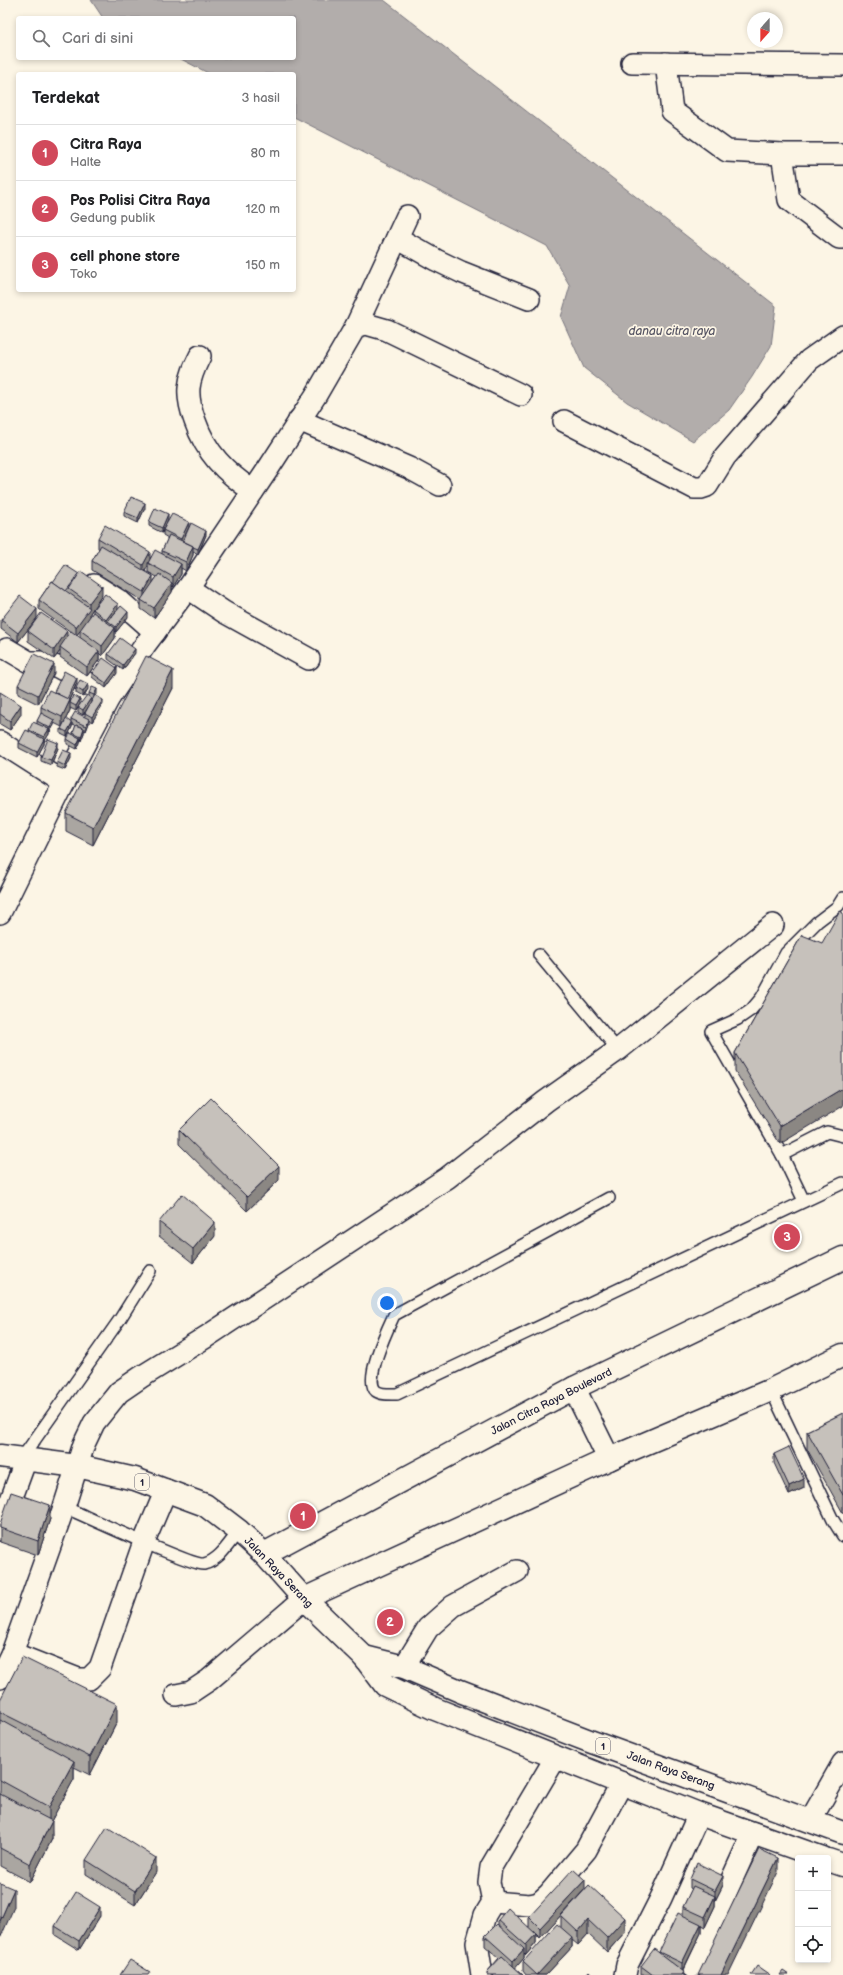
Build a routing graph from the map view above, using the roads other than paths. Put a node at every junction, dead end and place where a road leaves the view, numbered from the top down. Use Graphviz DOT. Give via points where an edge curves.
graph roads {
  1 [pos="632,63"];
  2 [pos="666,63"];
  3 [pos="843,65"];
  4 [pos="782,154"];
  5 [pos="843,154"];
  6 [pos="408,216"];
  7 [pos="397,238"];
  8 [pos="843,238"];
  9 [pos="529,299"];
  10 [pos="356,326"];
  11 [pos="843,336"];
  12 [pos="200,356"];
  13 [pos="521,395"];
  14 [pos="299,420"];
  15 [pos="564,421"];
  16 [pos="440,485"];
  17 [pos="252,491"];
  18 [pos="94,585"];
  19 [pos="188,588"];
  20 [pos="155,632"];
  21 [pos="7,649"];
  22 [pos="309,659"];
  23 [pos="109,698"];
  24 [pos="0,742"];
  25 [pos="64,783"];
  26 [pos="843,898"];
  27 [pos="0,913"];
  28 [pos="773,925"];
  29 [pos="539,955"];
  30 [pos="618,1050"];
  31 [pos="843,1136"];
  32 [pos="782,1155"];
  33 [pos="843,1184"];
  34 [pos="609,1198"];
  35 [pos="804,1201"];
  36 [pos="843,1258"];
  37 [pos="150,1271"];
  38 [pos="843,1355"];
  39 [pos="574,1388"];
  40 [pos="771,1390"];
  41 [pos="0,1456"];
  42 [pos="24,1458"];
  43 [pos="609,1459"];
  44 [pos="77,1466"];
  45 [pos="166,1490"];
  46 [pos="64,1507"];
  47 [pos="0,1530"];
  48 [pos="240,1531"];
  49 [pos="843,1536"];
  50 [pos="144,1542"];
  51 [pos="264,1554"];
  52 [pos="517,1571"];
  53 [pos="304,1599"];
  54 [pos="12,1653"];
  55 [pos="364,1656"];
  56 [pos="404,1667"];
  57 [pos="0,1678"];
  58 [pos="176,1695"];
  59 [pos="556,1757"];
  60 [pos="843,1763"];
  61 [pos="622,1783"];
  62 [pos="699,1814"];
  63 [pos="810,1821"];
  64 [pos="753,1833"];
  65 [pos="843,1833"];
  66 [pos="815,1855"];
  67 [pos="831,1861"];
  68 [pos="843,1865"];
  69 [pos="493,1902"];
  70 [pos="692,1967"];
  71 [pos="482,1975"];
  72 [pos="625,1975"];
  1 -- 2 [label="street"];
  2 -- 3 [label="street"];
  2 -- 4 [label="street" via="672,111 727,151"];
  4 -- 5 [label="street"];
  4 -- 8 [label="street" via="789,200 839,238"];
  6 -- 7 [label="street"];
  7 -- 9 [label="street" via="449,266"];
  7 -- 10 [label="street"];
  10 -- 13 [label="street" via="366,324 387,330"];
  10 -- 14 [label="street"];
  11 -- 15 [label="street" via="809,360 725,457 707,486 701,488 694,488"];
  12 -- 17 [label="street" via="189,387 198,431 208,451"];
  14 -- 16 [label="street" via="409,468"];
  14 -- 17 [label="street"];
  17 -- 19 [label="street"];
  18 -- 20 [label="street" via="121,602"];
  19 -- 20 [label="street"];
  19 -- 22 [label="street" via="224,612"];
  20 -- 23 [label="street"];
  21 -- 23 [label="street" via="28,662 41,662 58,667 100,690"];
  23 -- 25 [label="street"];
  24 -- 25 [label="street"];
  25 -- 27 [label="street"];
  26 -- 32 [label="lane" via="838,906 786,952 762,997 751,1010 711,1031"];
  28 -- 30 [label="street"];
  29 -- 30 [label="lane"];
  30 -- 44 [label="street" via="546,1101 447,1178 119,1392 94,1423"];
  31 -- 32 [label="lane" via="827,1132"];
  32 -- 35 [label="lane"];
  33 -- 35 [label="lane"];
  34 -- 35 [label="lane" via="394,1315 380,1345 372,1384 376,1391 397,1394"];
  36 -- 39 [label="main road, Jalan Citra Raya Boulevard"];
  37 -- 42 [label="lane"];
  38 -- 40 [label="main road"];
  39 -- 43 [label="main road"];
  39 -- 51 [label="main road, Jalan Citra Raya Boulevard"];
  40 -- 43 [label="main road"];
  40 -- 49 [label="lane"];
  41 -- 42 [label="main road, Jalan Raya Serang / 1"];
  42 -- 44 [label="main road, Jalan Raya Serang / 1"];
  42 -- 47 [label="street"];
  43 -- 53 [label="main road"];
  44 -- 45 [label="main road, Jalan Raya Serang / 1" via="134,1479"];
  44 -- 46 [label="street"];
  45 -- 48 [label="main road, Jalan Raya Serang / 1" via="205,1505"];
  45 -- 50 [label="street"];
  46 -- 50 [label="lane"];
  46 -- 54 [label="street"];
  48 -- 50 [label="lane" via="214,1560 202,1564"];
  48 -- 51 [label="main road, Jalan Raya Serang / 1"];
  50 -- 54 [label="street" via="100,1668 89,1679 78,1679"];
  51 -- 53 [label="main road, Jalan Raya Serang / 1"];
  52 -- 56 [label="street" via="453,1606 428,1628"];
  53 -- 55 [label="main road, Jalan Raya Serang / 1"];
  53 -- 58 [label="street" via="209,1680 190,1692"];
  54 -- 57 [label="street"];
  55 -- 56 [label="main road, Jalan Raya Serang / 1"];
  55 -- 59 [label="main road, Jalan Raya Serang / 1" via="385,1685 435,1709"];
  56 -- 63 [label="main road, Jalan Raya Serang / 1" via="592,1742"];
  59 -- 61 [label="main road, Jalan Raya Serang / 1"];
  59 -- 69 [label="street" via="491,1867 489,1882"];
  60 -- 63 [label="street"];
  61 -- 62 [label="main road, Jalan Raya Serang / 1"];
  61 -- 69 [label="street" via="586,1850 549,1894 539,1903 530,1906"];
  62 -- 64 [label="main road, Jalan Raya Serang / 1"];
  62 -- 72 [label="street" via="658,1905 627,1965"];
  63 -- 65 [label="main road, Jalan Raya Serang / 1"];
  64 -- 66 [label="main road, Jalan Raya Serang / 1"];
  64 -- 70 [label="street"];
  67 -- 68 [label="main road"];
  69 -- 71 [label="street" via="485,1915 478,1943"];
}
